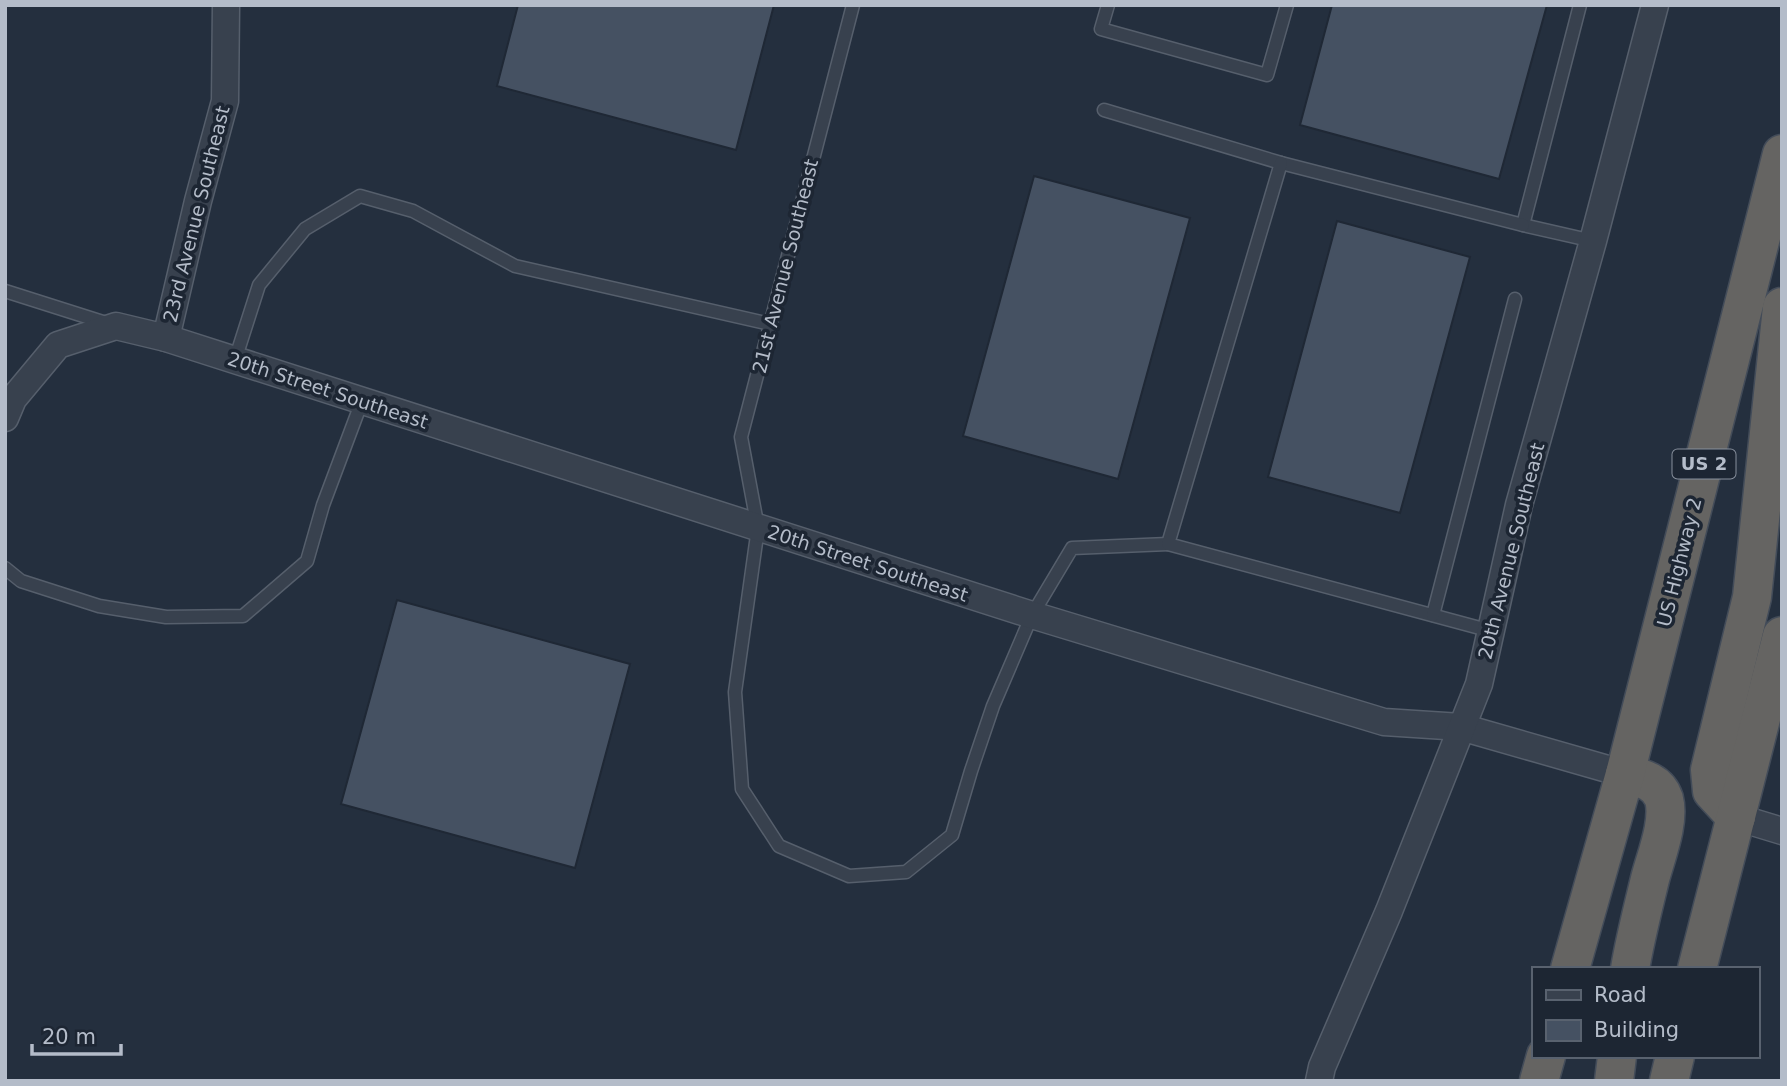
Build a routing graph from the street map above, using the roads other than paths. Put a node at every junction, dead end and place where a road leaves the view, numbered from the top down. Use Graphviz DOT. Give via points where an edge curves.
graph roads {
  1 [pos="226,5"];
  2 [pos="853,5"];
  3 [pos="1108,5"];
  4 [pos="1287,5"];
  5 [pos="1580,5"];
  6 [pos="1655,5"];
  7 [pos="1104,110"];
  8 [pos="1782,155"];
  9 [pos="1282,163"];
  10 [pos="1523,225"];
  11 [pos="1593,241"];
  12 [pos="5,291"];
  13 [pos="1515,299"];
  14 [pos="1782,307"];
  15 [pos="771,324"];
  16 [pos="116,326"];
  17 [pos="166,338"];
  18 [pos="235,360"];
  19 [pos="362,401"];
  20 [pos="5,418"];
  21 [pos="758,528"];
  22 [pos="1168,544"];
  23 [pos="5,568"];
  24 [pos="1032,615"];
  25 [pos="1433,615"];
  26 [pos="1491,631"];
  27 [pos="1782,636"];
  28 [pos="1461,727"];
  29 [pos="1625,774"];
  30 [pos="1736,817"];
  31 [pos="1782,831"];
  32 [pos="1571,967"];
  33 [pos="1630,967"];
  34 [pos="1698,967"];
  35 [pos="1545,1058"];
  36 [pos="1617,1058"];
  37 [pos="1675,1058"];
  38 [pos="1319,1081"];
  39 [pos="1539,1081"];
  40 [pos="1614,1081"];
  41 [pos="1669,1081"];
  1 -- 17 [label="street, 23rd Avenue Southeast" via="225,101"];
  2 -- 15 [label="lane, 21st Avenue Southeast"];
  3 -- 4 [label="lane" via="1101,29 1267,75"];
  5 -- 10 [label="lane"];
  6 -- 11 [label="street, 20th Avenue Southeast"];
  7 -- 9 [label="lane"];
  8 -- 29 [label="highway, US Highway 2 / US 2"];
  9 -- 10 [label="lane"];
  9 -- 22 [label="lane"];
  10 -- 11 [label="lane"];
  11 -- 26 [label="street, 20th Avenue Southeast" via="1519,505"];
  12 -- 16 [label="lane"];
  13 -- 25 [label="lane"];
  14 -- 30 [label="highway" via="1752,597 1710,770 1712,791"];
  15 -- 18 [label="lane" via="516,266 413,211 360,196 305,229 259,285"];
  15 -- 21 [label="lane, 21st Avenue Southeast" via="741,437"];
  16 -- 17 [label="street, 20th Street Southeast"];
  16 -- 20 [label="street" via="58,345 13,399"];
  17 -- 18 [label="street, 20th Street Southeast"];
  18 -- 19 [label="street, 20th Street Southeast"];
  19 -- 21 [label="street, 20th Street Southeast"];
  19 -- 23 [label="lane" via="307,561 243,616 166,617 99,606 21,581"];
  21 -- 24 [label="street, 20th Street Southeast"];
  21 -- 24 [label="lane, 21st Avenue Southeast" via="735,692 743,789 779,846 849,876 906,872 952,835 993,706"];
  22 -- 24 [label="lane, 21st Avenue Southeast" via="1072,548"];
  22 -- 25 [label="lane"];
  24 -- 28 [label="street, 20th Street Southeast" via="1384,722"];
  25 -- 26 [label="lane"];
  26 -- 28 [label="street, 20th Avenue Southeast" via="1479,684"];
  27 -- 30 [label="highway"];
  28 -- 29 [label="street, 20th Street Southeast"];
  28 -- 38 [label="street, 20th Avenue Southeast"];
  29 -- 32 [label="highway, US Highway 2 / US 2"];
  29 -- 33 [label="highway" via="1648,779 1663,798 1665,812"];
  30 -- 31 [label="street"];
  30 -- 34 [label="highway"];
  35 -- 39 [label="highway"];
  36 -- 40 [label="highway"];
  37 -- 41 [label="highway"];
}
